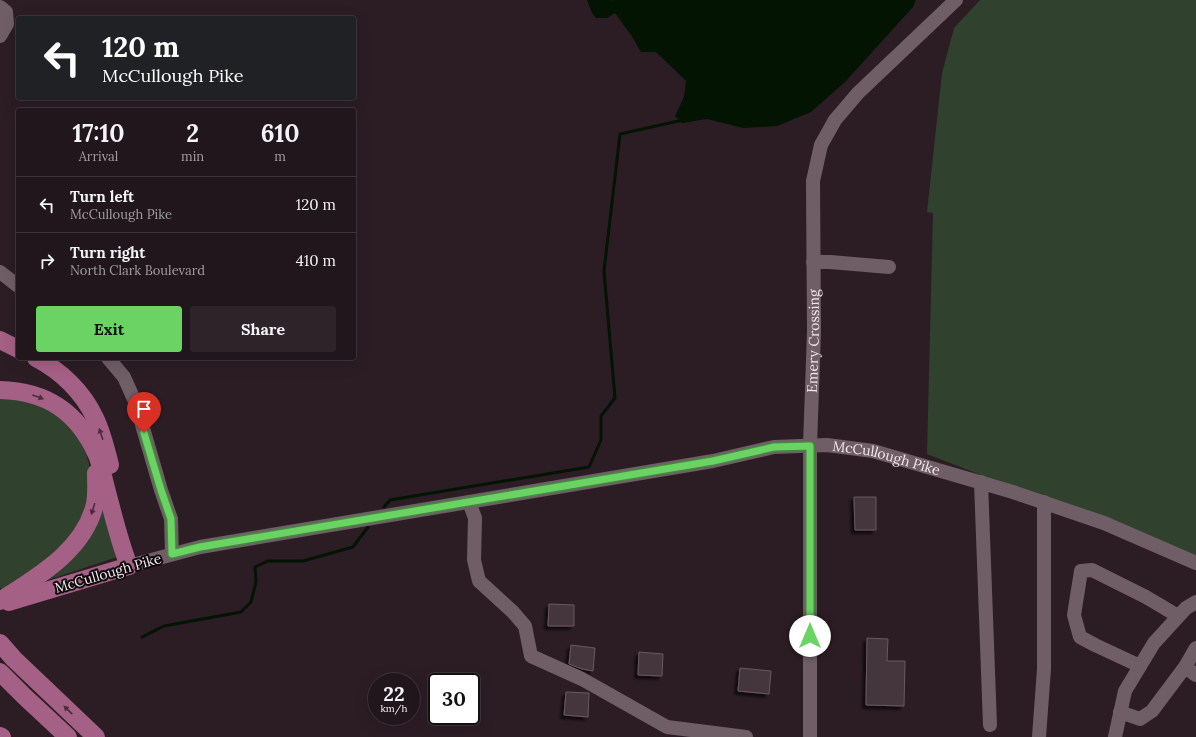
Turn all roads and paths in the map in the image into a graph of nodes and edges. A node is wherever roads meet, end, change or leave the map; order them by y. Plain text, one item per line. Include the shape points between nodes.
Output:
1 (956, 0) edge
2 (0, 8) edge
3 (0, 36) edge
4 (813, 262) junction
5 (889, 267) dead end
6 (0, 272) edge
7 (16, 284) edge
8 (0, 340) edge
9 (16, 348) edge
10 (40, 360) edge
11 (110, 360) edge
12 (0, 390) edge
13 (810, 446) junction
14 (97, 456) junction
15 (981, 482) junction
16 (469, 502) junction
17 (1044, 502) junction
18 (172, 554) junction
19 (1196, 563) edge
20 (129, 566) junction
21 (0, 601) edge
22 (1196, 602) edge
23 (0, 604) edge
24 (1178, 616) junction
25 (0, 643) edge
26 (1196, 648) edge
27 (1140, 666) junction
28 (1190, 671) edge
29 (0, 672) edge
30 (1120, 712) junction
31 (990, 725) dead end
32 (68, 737) edge
33 (96, 737) edge
34 (746, 737) edge
35 (810, 737) edge
36 (1039, 737) edge
37 (1115, 737) edge

1 - 4 street, Emery Crossing via 858,92 835,120 821,145 813,181
2 - 3 street via 6,12 8,24
4 - 5 street
4 - 13 street, Emery Crossing via 814,331
6 - 7 street
8 - 9 main road
20 -> 10 main road via 131,541 96,418 85,398
11 - 18 street via 124,377 136,404 171,519
12 -> 14 main road via 16,390 30,394 59,407 73,417
13 - 15 street, McCullough Pike via 827,445 873,451
13 - 16 street, McCullough Pike via 774,447 713,461
13 - 35 street, Emery Crossing
14 - 20 main road
14 -> 21 main road via 95,503 82,534 64,555
15 - 17 street, McCullough Pike
15 - 31 street
16 - 18 street, McCullough Pike via 200,547
16 - 34 street via 475,518 474,560 479,581 525,626 531,656 582,679 667,727
17 - 19 street, McCullough Pike via 1104,523
17 - 36 street via 1044,669
18 - 20 street, McCullough Pike
20 - 23 main road, McCullough Pike
22 - 24 street
24 - 27 street via 1154,643
24 - 27 street via 1092,570 1081,571 1074,616 1080,637
33 -> 25 main road
26 - 28 street
27 - 30 street via 1125,691
28 - 30 street via 1152,711 1140,719
29 - 32 main road
30 - 37 street

